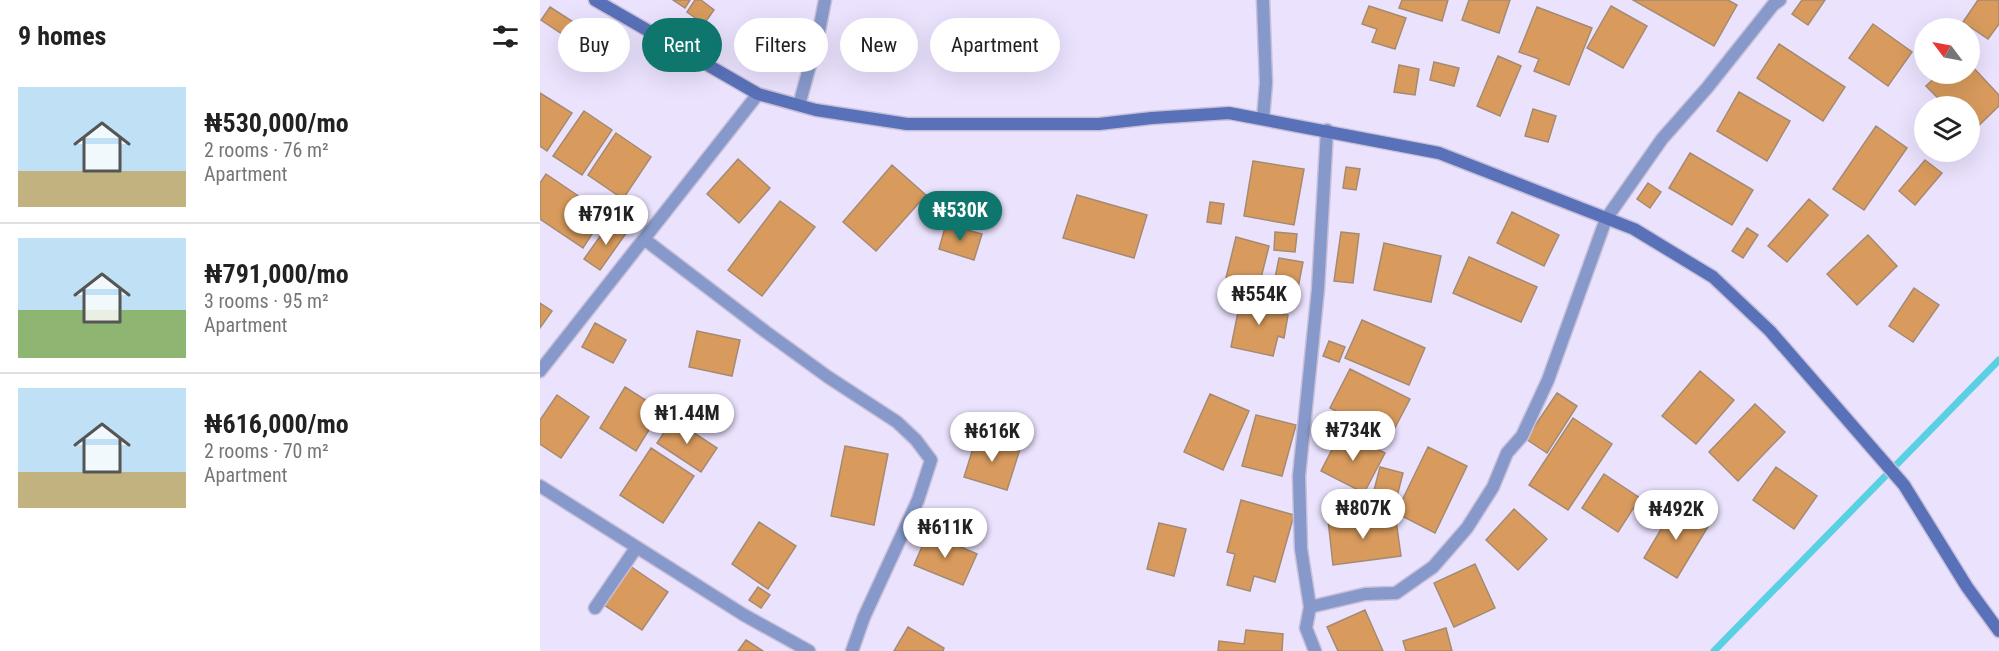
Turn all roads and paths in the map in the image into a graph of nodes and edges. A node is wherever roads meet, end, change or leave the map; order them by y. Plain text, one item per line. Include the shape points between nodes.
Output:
1 (595, 0) edge
2 (825, 0) edge
3 (1263, 0) edge
4 (1780, 0) edge
5 (758, 94) junction
6 (799, 105) junction
7 (1263, 119) junction
8 (1327, 130) junction
9 (1606, 219) junction
10 (644, 239) junction
11 (540, 371) edge
12 (540, 486) edge
13 (636, 548) junction
14 (1310, 607) junction
15 (595, 608) dead end
16 (1999, 631) edge
17 (808, 651) edge
18 (852, 651) edge
19 (1315, 651) edge

1 - 5 street
2 - 6 street
3 - 7 street
4 - 9 street via 1662,139
5 - 6 street
5 - 10 street
6 - 7 street via 907,124 1099,124 1229,113
7 - 8 street
8 - 9 street via 1439,153
8 - 14 street via 1318,289 1299,476 1301,549
9 - 14 street via 1548,380 1522,436 1507,453 1493,487 1467,528 1433,567 1396,593 1365,594
9 - 16 street via 1634,230 1713,277 1770,331 1904,485
10 - 11 street
10 - 18 street via 828,377 897,422 931,460 918,500
12 - 13 street
13 - 15 street
13 - 17 street
14 - 19 street via 1306,628

